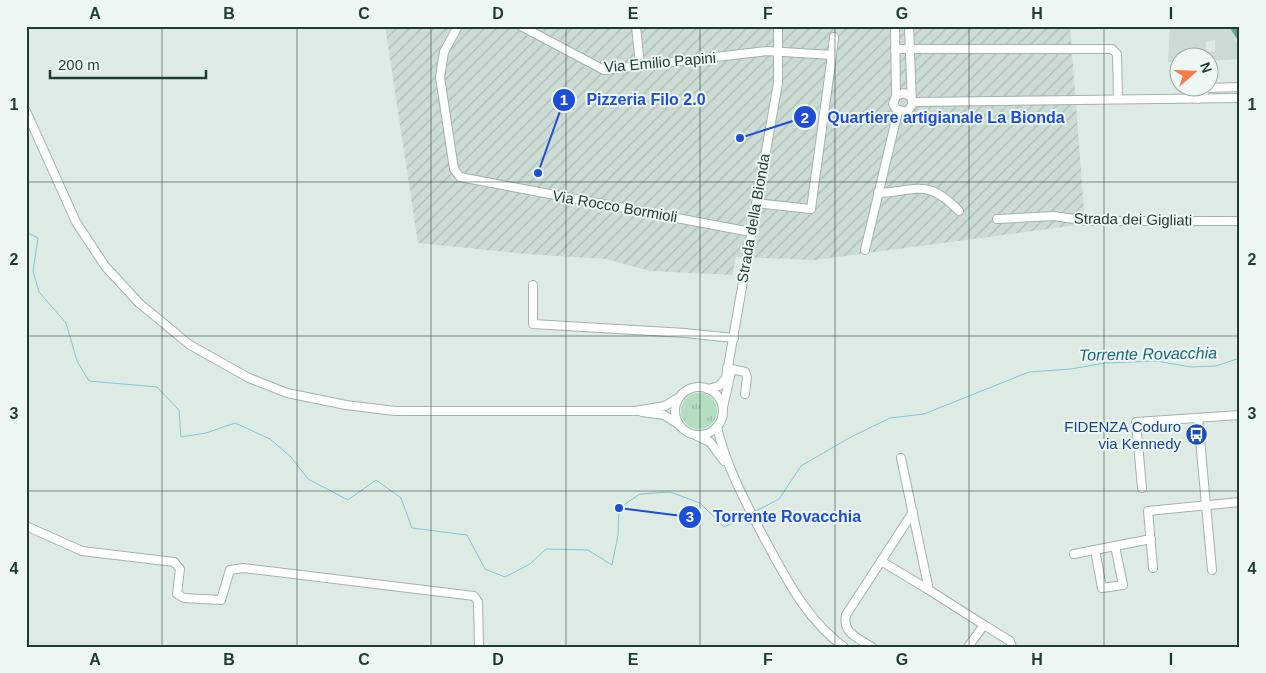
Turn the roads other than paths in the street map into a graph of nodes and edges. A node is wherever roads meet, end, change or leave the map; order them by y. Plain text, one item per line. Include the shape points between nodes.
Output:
1 (458, 26) edge
2 (521, 26) edge
3 (636, 26) edge
4 (778, 26) edge
5 (895, 26) edge
6 (909, 26) edge
7 (1235, 26) edge
8 (1240, 34) edge
9 (834, 37) dead end
10 (896, 49) junction
11 (910, 50) junction
12 (778, 51) junction
13 (832, 56) junction
14 (640, 65) junction
15 (1240, 87) edge
16 (1218, 88) edge
17 (896, 96) junction
18 (1198, 98) edge
19 (1218, 98) edge
20 (1240, 98) edge
21 (1118, 99) junction
22 (912, 100) junction
23 (26, 111) edge
24 (898, 111) junction
25 (878, 193) junction
26 (756, 203) junction
27 (959, 211) dead end
28 (996, 219) dead end
29 (1240, 221) edge
30 (751, 232) junction
31 (865, 250) dead end
32 (533, 285) dead end
33 (733, 338) junction
34 (729, 368) junction
35 (708, 389) junction
36 (745, 394) dead end
37 (678, 398) junction
38 (723, 408) junction
39 (635, 411) junction
40 (1240, 415) edge
41 (1198, 418) junction
42 (679, 426) junction
43 (717, 427) junction
44 (695, 435) junction
45 (901, 458) dead end
46 (730, 469) junction
47 (1142, 488) dead end
48 (1240, 502) edge
49 (1206, 505) junction
50 (913, 512) junction
51 (26, 526) edge
52 (1151, 539) junction
53 (1115, 546) junction
54 (1096, 550) junction
55 (1074, 554) dead end
56 (882, 561) junction
57 (1154, 568) dead end
58 (1212, 570) dead end
59 (929, 590) junction
60 (984, 625) junction
61 (479, 647) edge
62 (844, 647) edge
63 (872, 647) edge
64 (968, 647) edge
65 (1012, 647) edge

1 - 30 street, Via Rocco Bormioli via 442,59 441,88 454,169 463,179
2 - 14 street, Via Emilio Papini via 600,69
3 - 14 street
4 - 12 street, Strada della Bionda
5 - 10 street
6 - 11 street
7 - 8 main road
9 - 13 street
10 - 11 street
10 - 17 street
11 - 21 street via 1112,48 1117,54
11 - 22 street
12 - 13 street, Via Emilio Papini
12 - 14 street, Via Emilio Papini
12 - 26 street, Strada della Bionda via 778,83
13 - 26 street via 811,209
15 - 16 street
17 - 22 street via 904,93
17 - 24 street via 893,104
18 - 21 street
19 - 20 street
21 - 22 street
22 - 24 street via 909,110
23 - 39 street via 76,222 105,266 140,303 190,345 249,378 287,393 395,411
24 - 25 street
25 - 27 street via 909,188 932,190
25 - 31 street
26 - 30 street, Strada della Bionda
28 - 29 street, Strada dei Gigliati via 1054,216 1087,221
30 - 33 street, Strada della Bionda
32 - 33 street via 532,324
33 - 34 street, Strada della Bionda
34 - 35 street, Strada della Bionda via 722,383
34 - 36 street via 746,373
34 - 38 street, Strada della Bionda
35 - 37 street via 688,389
35 - 38 street via 718,397
37 - 39 street via 665,406
37 - 42 street via 674,412
38 - 43 street
39 - 42 street via 664,415
40 - 41 street
41 - 47 street via 1136,422
41 - 49 street
42 - 44 street
43 - 44 street via 703,435
43 - 46 street
44 - 46 street via 710,442
45 - 50 street
46 - 62 street via 804,607
48 - 49 street
49 - 52 street via 1148,511
49 - 58 street
50 - 56 street
50 - 59 street
51 - 61 street via 82,551 174,562 180,569 177,594 184,598 221,600 230,570 243,568 474,596 478,602
52 - 53 street
52 - 57 street
53 - 54 street
53 - 54 street via 1123,585 1102,588
54 - 55 street
56 - 59 street
56 - 63 street via 844,623 848,633
59 - 60 street
60 - 64 street
60 - 65 street via 1010,641

